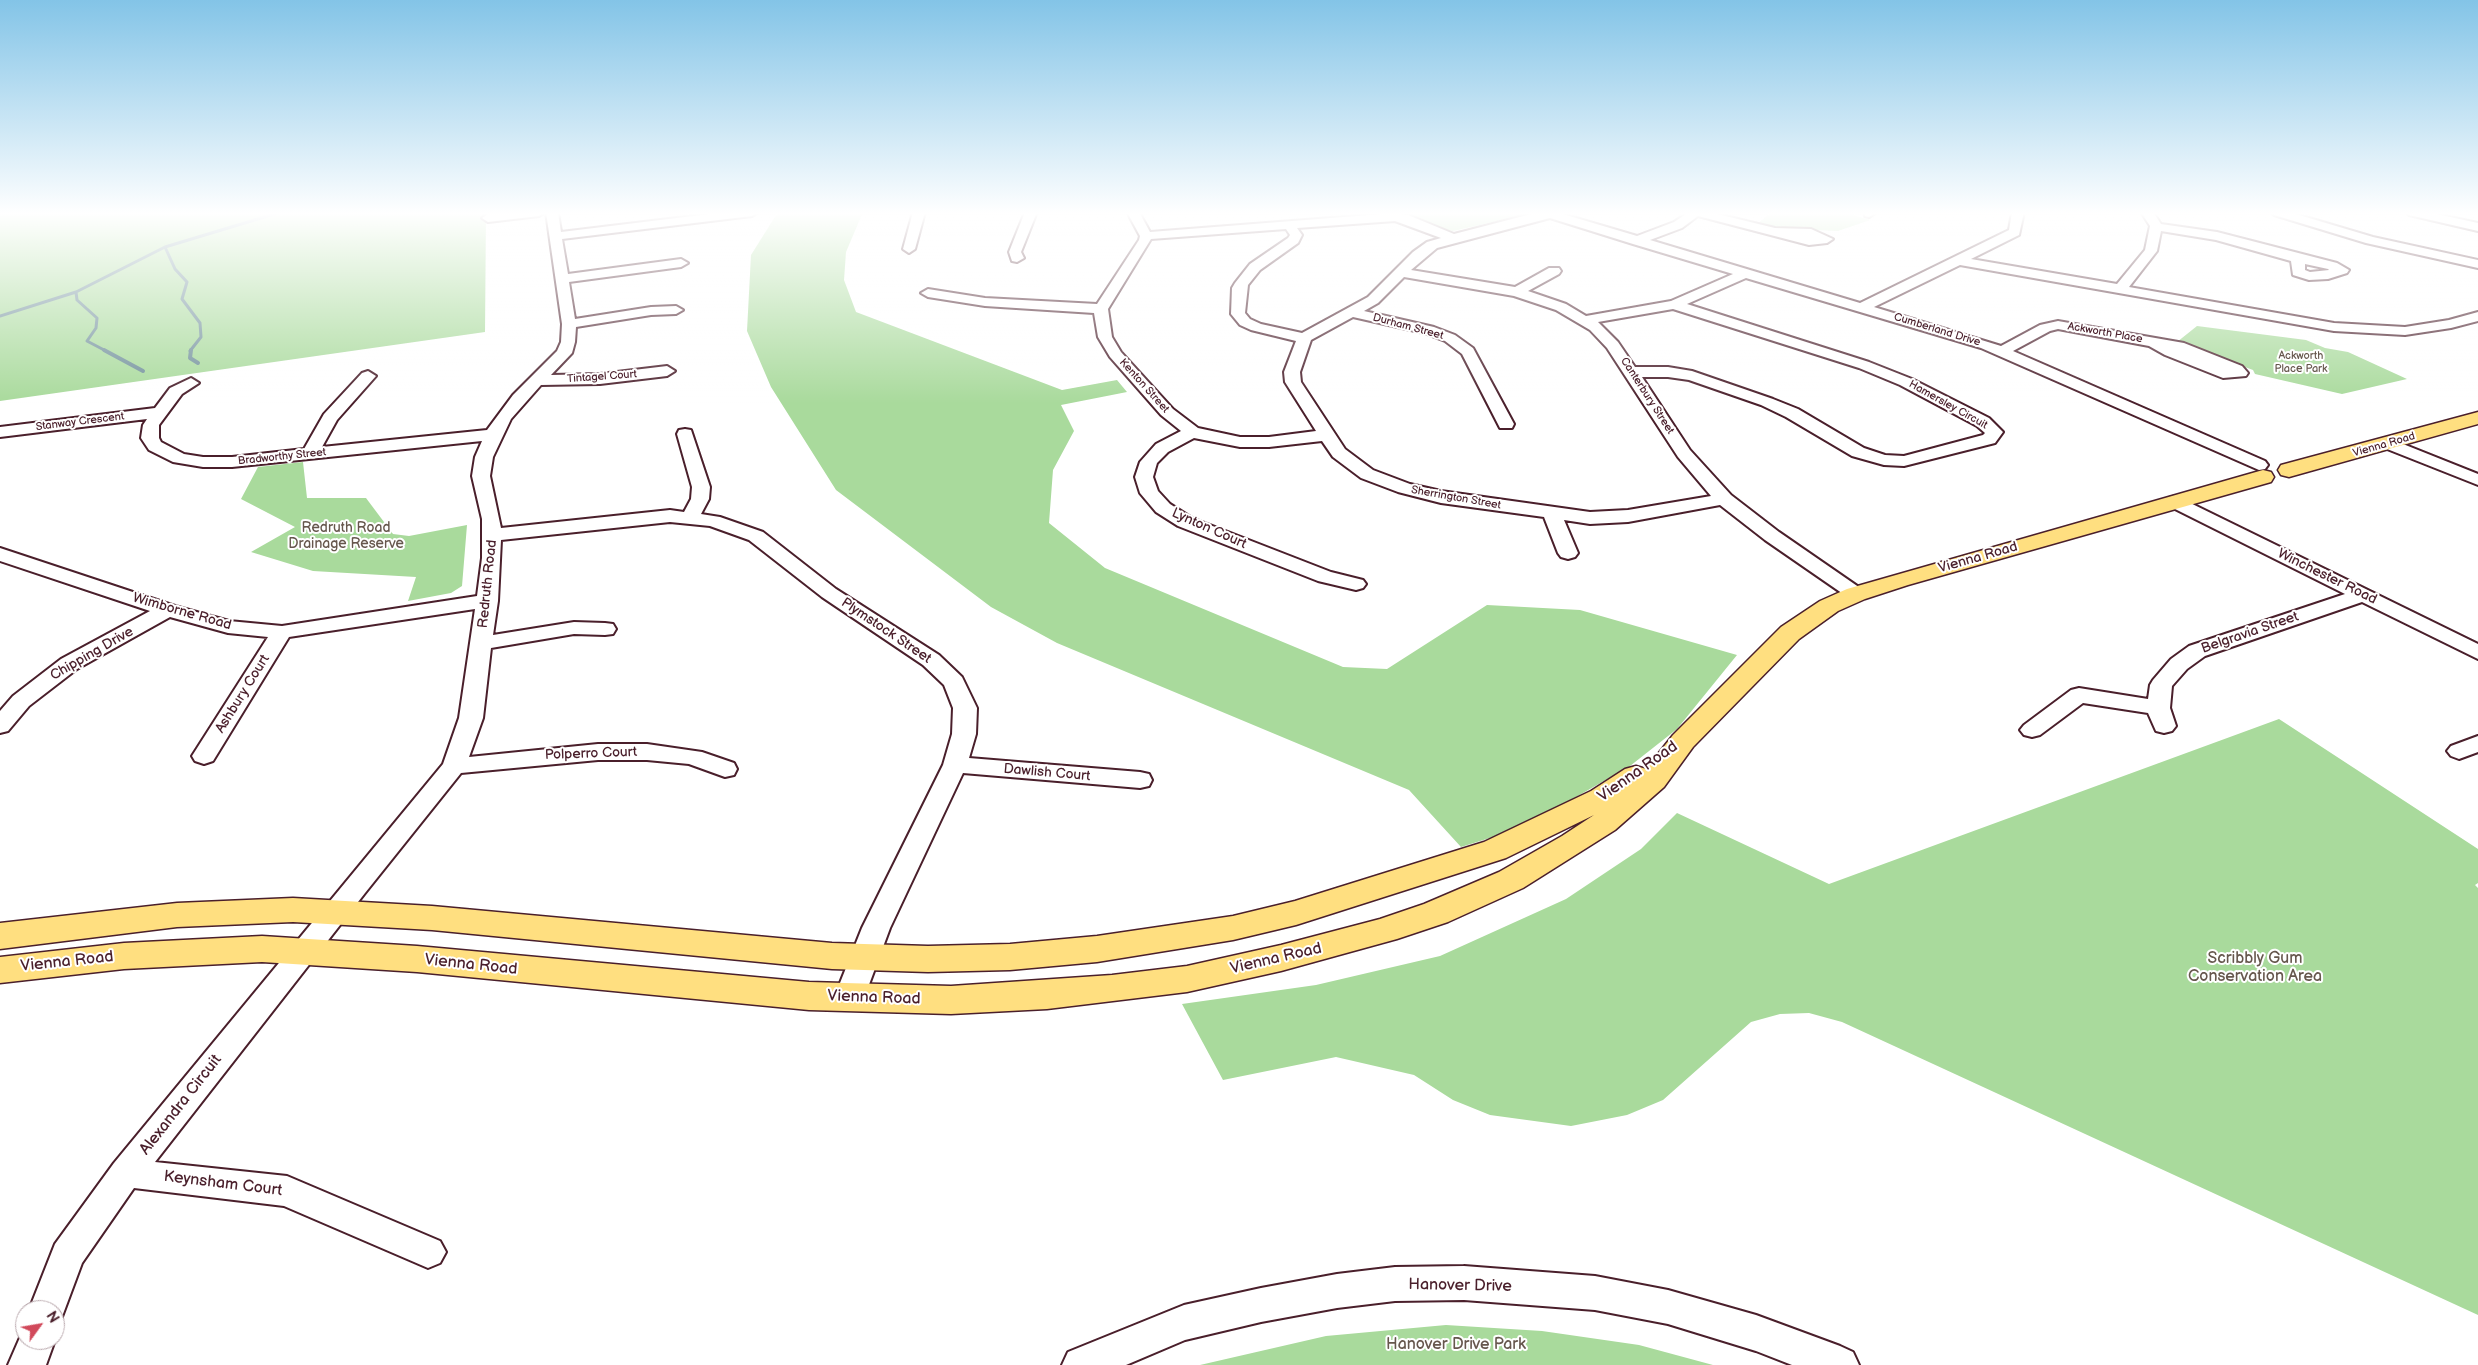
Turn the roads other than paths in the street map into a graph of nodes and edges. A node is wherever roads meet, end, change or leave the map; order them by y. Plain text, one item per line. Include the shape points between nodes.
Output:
1 (581, 276) edge
2 (1122, 276) edge
3 (1248, 276) edge
4 (1396, 276) edge
5 (1422, 276) edge
6 (1546, 276) edge
7 (1741, 276) edge
8 (1751, 276) edge
9 (1930, 276) edge
10 (2044, 276) edge
11 (2131, 276) edge
12 (563, 278) joint
13 (2120, 289) junction
14 (1517, 292) junction
15 (928, 293) dead end
16 (1674, 305) junction
17 (1862, 308) junction
18 (1101, 309) junction
19 (676, 310) dead end
20 (1352, 312) junction
21 (2478, 316) edge
22 (1586, 320) junction
23 (569, 324) junction
24 (2451, 324) junction
25 (2329, 326) junction
26 (2478, 333) edge
27 (1304, 338) junction
28 (2154, 342) dead end
29 (2332, 342) dead end
30 (2003, 351) junction
31 (667, 371) dead end
32 (1631, 372) junction
33 (368, 376) dead end
34 (538, 380) junction
35 (191, 383) dead end
36 (160, 412) junction
37 (2478, 418) edge
38 (1506, 424) dead end
39 (0, 432) edge
40 (1192, 432) junction
41 (685, 434) dead end
42 (493, 435) junction
43 (1328, 436) junction
44 (2388, 444) junction
45 (310, 454) junction
46 (2261, 471) junction
47 (2478, 480) edge
48 (1724, 499) junction
49 (2176, 502) junction
50 (1552, 513) junction
51 (690, 518) junction
52 (493, 535) junction
53 (1568, 553) dead end
54 (0, 554) edge
55 (1356, 584) dead end
56 (1856, 594) junction
57 (2363, 595) junction
58 (488, 601) junction
59 (168, 610) junction
60 (605, 629) dead end
61 (282, 632) junction
62 (482, 643) junction
63 (2478, 652) edge
64 (0, 726) edge
65 (2032, 730) dead end
66 (1683, 741) junction
67 (204, 756) dead end
68 (955, 765) junction
69 (454, 766) junction
70 (725, 769) dead end
71 (1140, 780) dead end
72 (335, 911) junction
73 (0, 936) edge
74 (304, 951) junction
75 (866, 957) junction
76 (0, 970) edge
77 (849, 998) junction
78 (126, 1174) junction
79 (428, 1252) dead end
80 (51, 1300) edge
81 (32, 1350) edge
82 (27, 1365) edge
83 (1081, 1365) edge
84 (1840, 1365) edge

1 - 12 street
2 - 18 street
3 - 27 street via 1239,288 1238,314 1245,322
4 - 20 street via 1372,300
5 - 14 street, Canterbury Street
6 - 14 street
7 - 16 street
8 - 17 street, Cumberland Drive
9 - 17 street
10 - 13 street
11 - 13 street
12 - 23 street, Redruth Road
13 - 25 street
14 - 22 street, Canterbury Street via 1550,302
15 - 18 street via 985,302
16 - 22 street
16 - 32 street, Hamersley Circuit via 1864,365 1906,382 1983,422 1994,432 1988,440 1904,461 1884,460 1858,452 1767,402 1692,376
17 - 30 street, Cumberland Drive
18 - 40 street, Kenton Street via 1105,337 1115,354 1167,412
19 - 23 street
20 - 27 street
20 - 38 street, Durham Street via 1429,330 1450,338 1468,351
21 - 24 street
22 - 32 street, Canterbury Street via 1606,336
23 - 34 street, Redruth Road via 564,353
24 - 25 street via 2405,331
24 - 26 street
25 - 29 street
27 - 43 street, Sherrington Street via 1292,372 1293,382
28 - 30 street, Ackworth Place via 2058,326 2045,328
30 - 46 street, Cumberland Drive
31 - 34 street, Tintagel Court via 600,380
32 - 48 street, Canterbury Street via 1684,453
33 - 45 street via 330,418
34 - 42 street, Redruth Road via 519,398
35 - 36 street, Bradworthy Street via 176,391
36 - 39 street, Stanway Crescent
36 - 45 street, Bradworthy Street via 151,425 150,438 155,446 179,458 232,462
37 - 44 main road, Vienna Road
40 - 43 street, Kenton Street via 1240,442
40 - 55 street, Lynton Court via 1162,448 1149,462 1144,477 1149,493 1163,508 1185,522 1324,577
41 - 51 street via 701,487 700,499
42 - 45 street, Bradworthy Street
42 - 52 street, Redruth Road via 481,476
43 - 50 street, Sherrington Street via 1339,453 1367,474 1404,488 1441,497
44 - 46 main road, Vienna Road via 2289,470 2297,476 2296,480 2278,481
44 - 47 street
46 - 49 main road, Vienna Road
48 - 50 street, Sherrington Street via 1628,516 1590,518
48 - 56 street, Canterbury Street
49 - 56 main road, Vienna Road
49 - 57 street, Winchester Road
50 - 53 street
51 - 52 street, Plymstock Street via 670,516
51 - 68 street, Plymstock Street via 713,521 756,536 829,593 931,660 954,682 965,708 964,734
52 - 58 street, Redruth Road
54 - 59 street, Wimborne Road
56 - 66 main road, Vienna Road via 1814,615 1790,634
57 - 63 street, Winchester Road
57 - 65 street, Belgravia Street via 2197,651 2178,664 2161,685 2162,717 2079,695
58 - 61 street, Wimborne Road
58 - 62 street, Redruth Road
59 - 61 street, Wimborne Road via 228,627
59 - 64 street, Chipping Drive via 69,664 21,701
60 - 62 street via 574,628
61 - 67 street, Ashbury Court
62 - 69 street, Redruth Road via 471,718
66 - 75 main road, Vienna Road via 1627,783 1529,836 1452,865 1296,913 1233,928 1097,949 1010,957
66 - 77 main road, Vienna Road via 1653,780 1573,844 1511,880 1385,930 1206,975 1112,989 951,1000
68 - 71 street, Dawlish Court
68 - 75 street, Plymstock Street via 876,928
69 - 70 street, Polperro Court via 569,754 647,752 693,757
69 - 72 street, Redruth Road
72 - 73 main road, Vienna Road via 177,915
72 - 74 street, Alexandra Circuit
72 - 75 main road, Vienna Road
74 - 76 main road, Vienna Road via 200,950
74 - 77 main road, Vienna Road
74 - 78 street, Alexandra Circuit
75 - 77 street, Plymstock Street
78 - 79 street, Keynsham Court via 287,1191
78 - 80 street, Alexandra Circuit via 67,1255
81 - 82 street
83 - 84 street, Hanover Drive via 1184,1323 1261,1305 1395,1284 1464,1283 1595,1293 1668,1307 1756,1333

